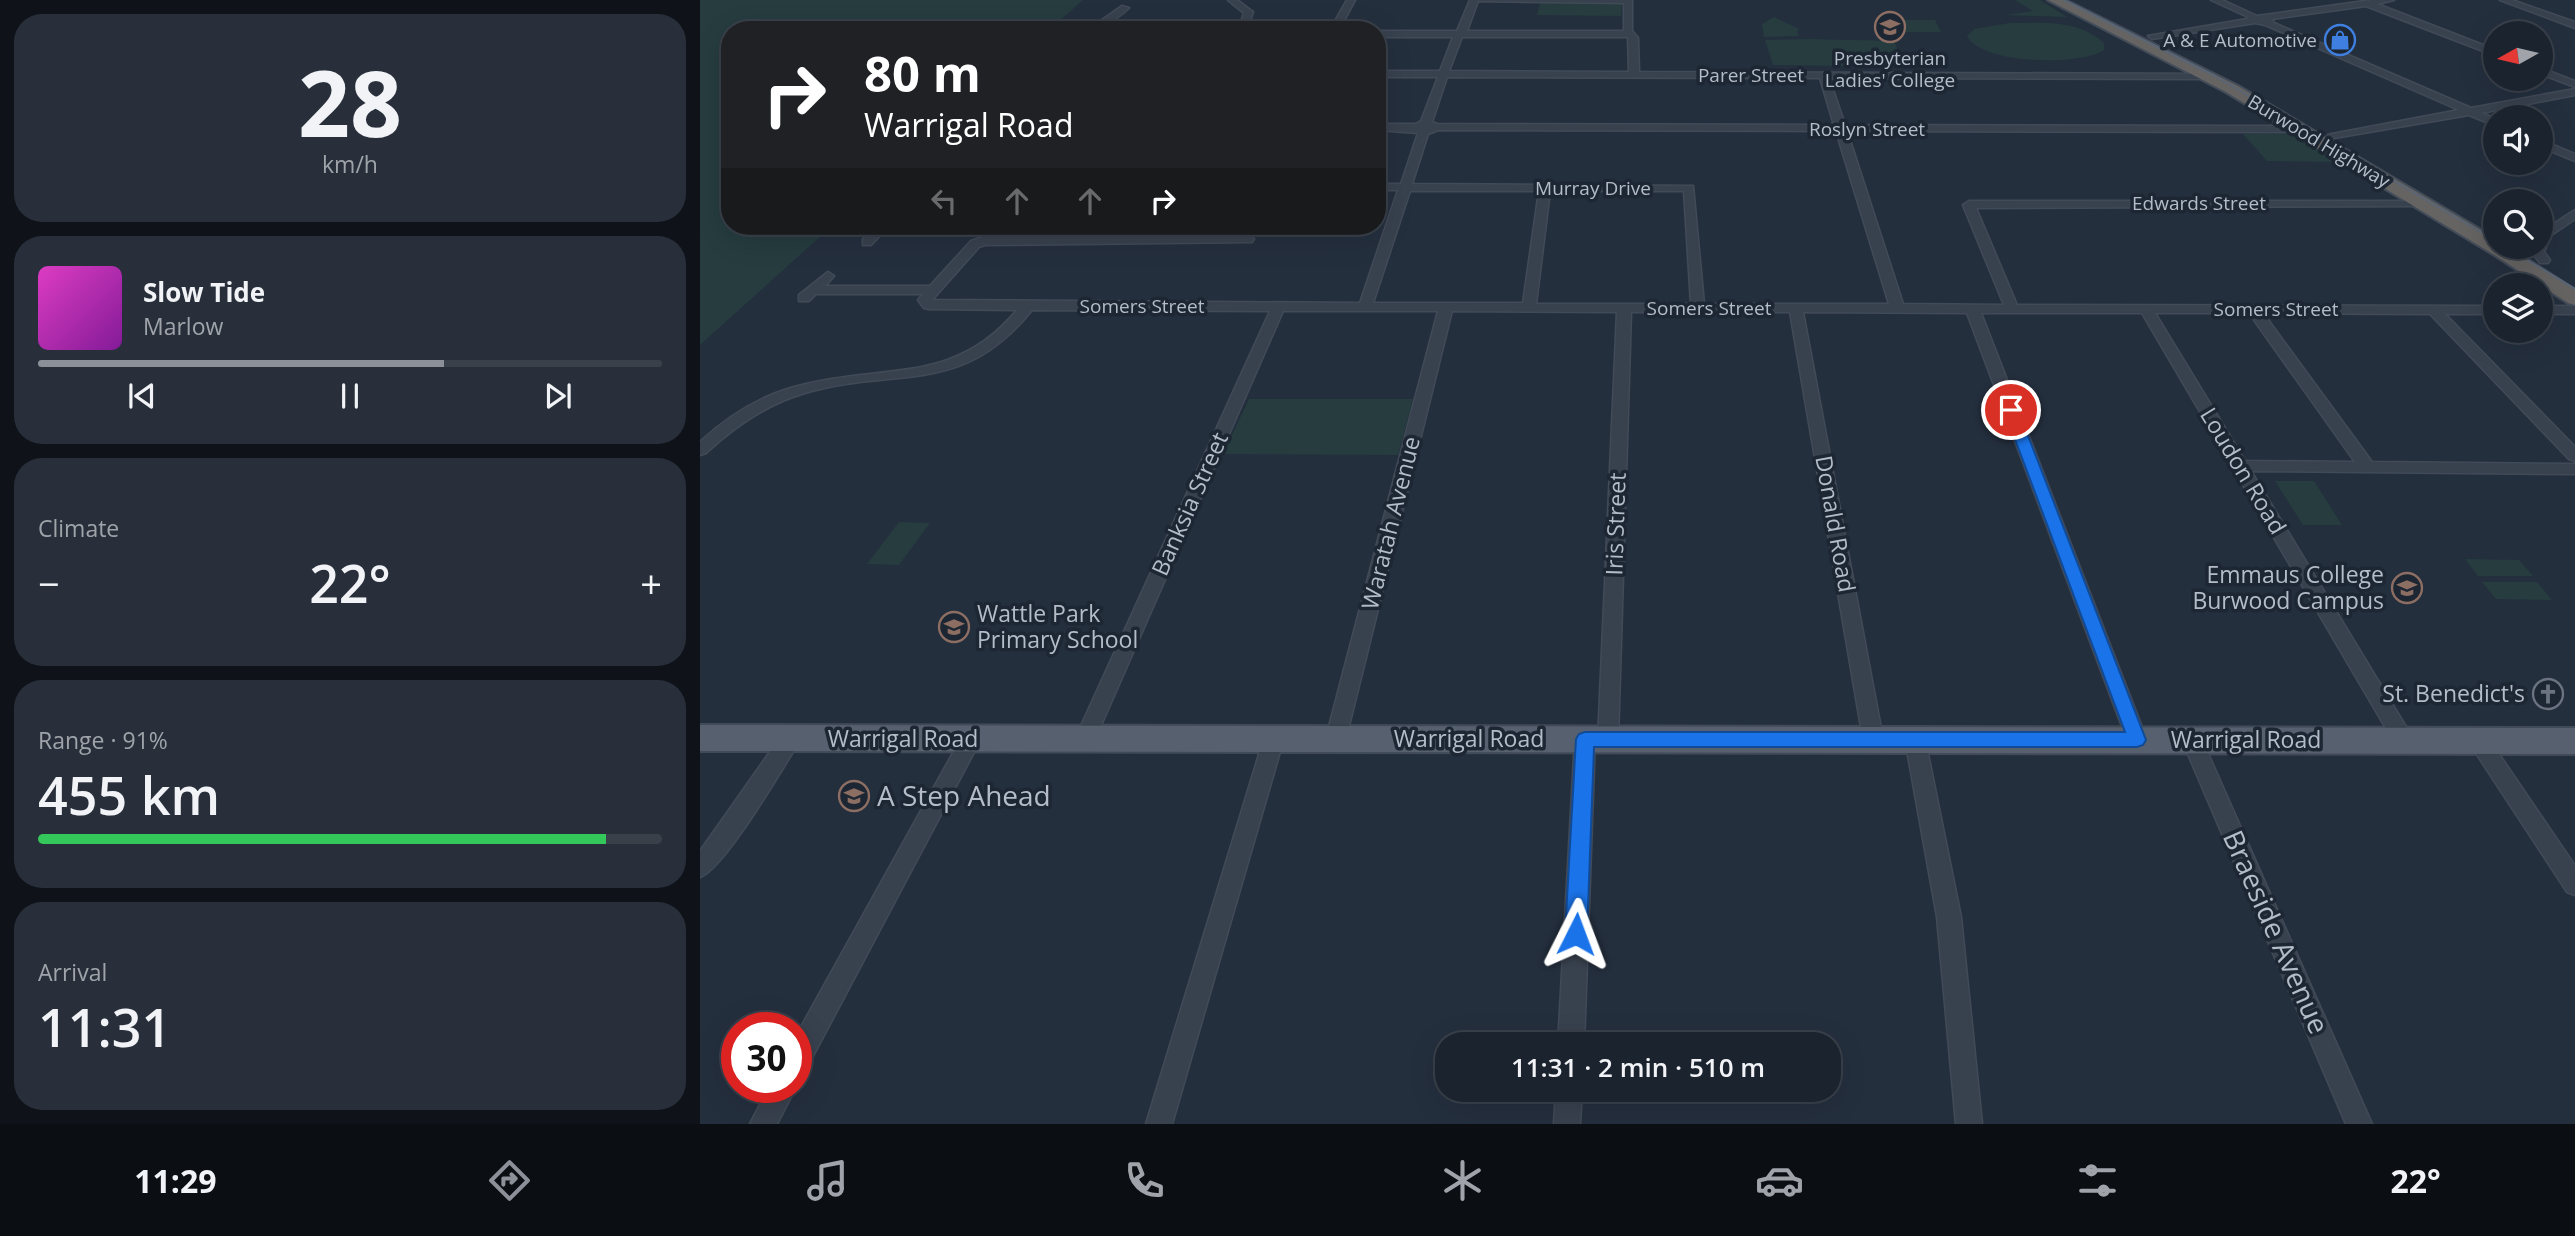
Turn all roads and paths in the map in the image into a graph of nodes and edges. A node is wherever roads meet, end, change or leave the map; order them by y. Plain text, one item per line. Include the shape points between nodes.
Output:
1 (1232, 0) edge
2 (1351, 0) edge
3 (1474, 0) edge
4 (1481, 0) edge
5 (2055, 0) edge
6 (2078, 0) edge
7 (2215, 0) edge
8 (2390, 0) edge
9 (2504, 0) edge
10 (1628, 1) edge
11 (2363, 2) edge
12 (1125, 8) dead end
13 (2254, 19) junction
14 (1106, 21) edge
15 (1246, 21) edge
16 (1339, 21) edge
17 (2267, 21) junction
18 (2575, 25) edge
19 (1386, 34) edge
20 (1460, 34) junction
21 (1630, 34) junction
22 (2152, 36) junction
23 (2483, 48) edge
24 (2159, 52) junction
25 (1386, 74) edge
26 (1443, 74) junction
27 (1634, 75) junction
28 (1824, 75) junction
29 (2227, 75) junction
30 (2208, 76) junction
31 (2553, 76) edge
32 (2575, 84) edge
33 (2575, 92) edge
34 (2469, 111) junction
35 (2483, 117) edge
36 (1386, 127) edge
37 (1425, 127) junction
38 (1840, 129) junction
39 (2299, 129) junction
40 (2332, 137) junction
41 (2553, 148) edge
42 (2575, 158) edge
43 (1386, 187) edge
44 (1405, 188) junction
45 (1545, 188) junction
46 (2424, 203) junction
47 (2444, 203) junction
48 (2575, 214) edge
49 (2483, 225) edge
50 (2483, 227) edge
51 (874, 235) edge
52 (2553, 237) edge
53 (1248, 239) dead end
54 (867, 242) dead end
55 (2547, 259) edge
56 (2552, 259) edge
57 (828, 276) dead end
58 (2575, 278) edge
59 (930, 295) junction
60 (2575, 299) edge
61 (1028, 306) junction
62 (1278, 307) junction
63 (1365, 307) junction
64 (1446, 307) junction
65 (1529, 307) junction
66 (1624, 307) junction
67 (1698, 308) junction
68 (1796, 308) junction
69 (1896, 308) junction
70 (1972, 308) junction
71 (2012, 308) junction
72 (2146, 309) junction
73 (2253, 309) junction
74 (2434, 310) junction
75 (2483, 310) edge
76 (2553, 310) edge
77 (2575, 310) edge
78 (700, 450) edge
79 (2575, 456) edge
80 (2240, 466) junction
81 (2367, 467) junction
82 (2575, 469) edge
83 (700, 738) edge
84 (791, 738) junction
85 (1085, 738) junction
86 (1274, 738) junction
87 (1336, 738) junction
88 (971, 739) junction
89 (1873, 739) junction
90 (1915, 739) junction
91 (1597, 740) junction
92 (2137, 740) junction
93 (2192, 740) junction
94 (2404, 741) junction
95 (2479, 741) junction
96 (2575, 741) edge
97 (700, 867) edge
98 (2575, 885) edge
99 (812, 1032) edge
100 (1572, 1032) edge
101 (1568, 1102) edge
102 (774, 1103) edge
103 (763, 1124) edge
104 (1159, 1124) edge
105 (1567, 1124) edge
106 (1969, 1124) edge
107 (2360, 1124) edge

1 - 15 street via 1248,12
2 - 16 street
3 - 20 street
4 - 10 street
5 - 24 highway, Burwood Highway
6 - 22 highway, Burwood Highway
7 - 13 street
8 - 11 street
9 - 18 street
10 - 21 street
11 - 17 street
11 - 23 street
12 - 14 street
13 - 17 street
13 - 22 street
17 - 34 street
19 - 20 street
20 - 21 street
20 - 26 street
21 - 27 street via 1634,38
22 - 24 highway via 2146,42
22 - 29 highway, Burwood Highway
24 - 30 highway, Burwood Highway
25 - 26 street, Parer Street
26 - 27 street, Parer Street
26 - 37 street
27 - 28 street, Parer Street
28 - 30 street, Parer Street
28 - 38 street
29 - 30 highway
29 - 40 highway, Burwood Highway
30 - 39 highway, Burwood Highway
31 - 32 street
33 - 34 street
34 - 35 street
34 - 40 street
36 - 37 street, Roslyn Street
37 - 38 street, Roslyn Street
37 - 44 street
38 - 39 street, Roslyn Street
38 - 69 street
39 - 46 highway, Burwood Highway
40 - 47 highway, Burwood Highway
41 - 42 street
43 - 44 street, Murray Drive
44 - 45 street, Murray Drive
44 - 63 street
45 - 65 street
45 - 67 street, Murray Drive via 1689,188
46 - 47 highway
46 - 50 highway, Burwood Highway
46 - 71 street, Edwards Street via 1969,205
47 - 49 highway, Burwood Highway
48 - 52 street
51 - 54 street
53 - 59 street via 984,240 975,244
55 - 60 highway, Burwood Highway
56 - 58 highway, Burwood Highway
57 - 59 street, Somers Street via 809,294
59 - 61 street, Somers Street via 929,304 938,306
61 - 62 street, Somers Street
61 - 78 street via 984,351 928,371 818,386 770,402 738,417
62 - 63 street, Somers Street
62 - 85 street, Banksia Street
63 - 64 street, Somers Street
64 - 65 street, Somers Street
64 - 87 street, Waratah Avenue
65 - 66 street, Somers Street
66 - 67 street, Somers Street
66 - 91 street, Iris Street
67 - 68 street, Somers Street
68 - 69 street, Somers Street
68 - 89 street, Donald Road
69 - 70 street, Somers Street
70 - 71 street, Somers Street
70 - 92 street
71 - 72 street, Somers Street
72 - 73 street, Somers Street
72 - 80 street, Loudon Road
73 - 74 street, Somers Street
73 - 81 street
74 - 75 street, Somers Street
74 - 79 street
76 - 77 street
80 - 81 street
80 - 94 street, Loudon Road
81 - 82 street
83 - 84 main road, Warrigal Road
84 - 88 main road, Warrigal Road
84 - 97 street
85 - 86 main road, Warrigal Road
85 - 88 main road, Warrigal Road
86 - 87 main road, Warrigal Road
86 - 104 street
87 - 91 main road, Warrigal Road
88 - 99 street
89 - 90 main road, Warrigal Road
89 - 91 main road, Warrigal Road
90 - 92 main road, Warrigal Road
90 - 106 street via 1949,918
91 - 100 street, Iris Street
92 - 93 main road, Warrigal Road
93 - 94 main road, Warrigal Road
93 - 107 street, Braeside Avenue
94 - 95 main road, Warrigal Road
95 - 96 main road, Warrigal Road
95 - 98 street
101 - 105 street
102 - 103 street

